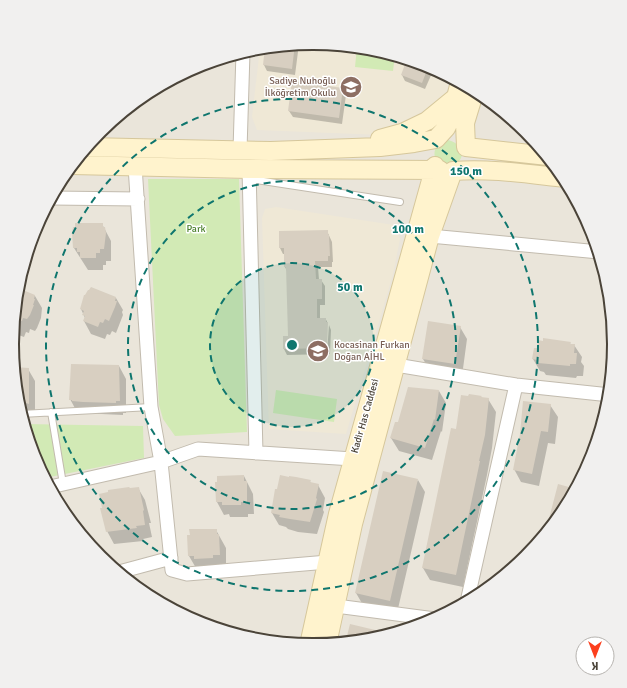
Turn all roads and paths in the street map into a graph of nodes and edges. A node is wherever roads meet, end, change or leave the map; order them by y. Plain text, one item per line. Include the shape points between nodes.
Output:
1 (243, 58) edge
2 (457, 90) edge
3 (472, 96) edge
4 (457, 121) junction
5 (436, 139) junction
6 (95, 147) edge
7 (466, 147) junction
8 (337, 148) junction
9 (240, 150) junction
10 (539, 155) edge
11 (80, 165) edge
12 (135, 166) junction
13 (441, 169) junction
14 (250, 174) junction
15 (556, 177) edge
16 (57, 198) edge
17 (138, 199) junction
18 (400, 202) dead end
19 (430, 236) junction
20 (593, 251) edge
21 (396, 365) junction
22 (516, 385) junction
23 (603, 394) edge
24 (151, 407) junction
25 (51, 412) junction
26 (28, 414) edge
27 (256, 453) junction
28 (353, 459) junction
29 (161, 462) junction
30 (63, 484) junction
31 (55, 486) edge
32 (171, 558) junction
33 (328, 562) junction
34 (125, 570) edge
35 (469, 594) edge
36 (336, 606) junction
37 (423, 617) edge
38 (311, 638) edge
39 (328, 638) edge

1 - 9 street
2 - 4 street
2 - 8 street via 435,116 413,128
3 - 4 street
4 - 5 street
4 - 7 street
5 - 7 street via 452,135
5 - 8 street via 398,146
5 - 13 street via 430,149 430,156
6 - 9 street
7 - 10 street
7 - 13 street via 465,158 458,168
8 - 9 street
11 - 12 street
12 - 14 street
12 - 17 street
13 - 14 street
13 - 15 street
13 - 19 street, Kadir Has Caddesi
13 - 28 street, Kadir Has Caddesi
14 - 18 lane
14 - 27 street
16 - 17 street
17 - 24 street
19 - 20 street
19 - 21 street, Kadir Has Caddesi
21 - 22 street
21 - 36 street, Kadir Has Caddesi via 353,524
22 - 23 street
22 - 35 street
24 - 25 lane
24 - 29 street
25 - 26 lane
25 - 30 lane
27 - 28 street
27 - 29 street via 198,449
28 - 33 street, Kadir Has Caddesi
29 - 30 street
29 - 32 street
30 - 31 street
32 - 33 street via 172,570 187,574
32 - 34 street
33 - 38 street, Kadir Has Caddesi
36 - 37 street
36 - 39 street, Kadir Has Caddesi

